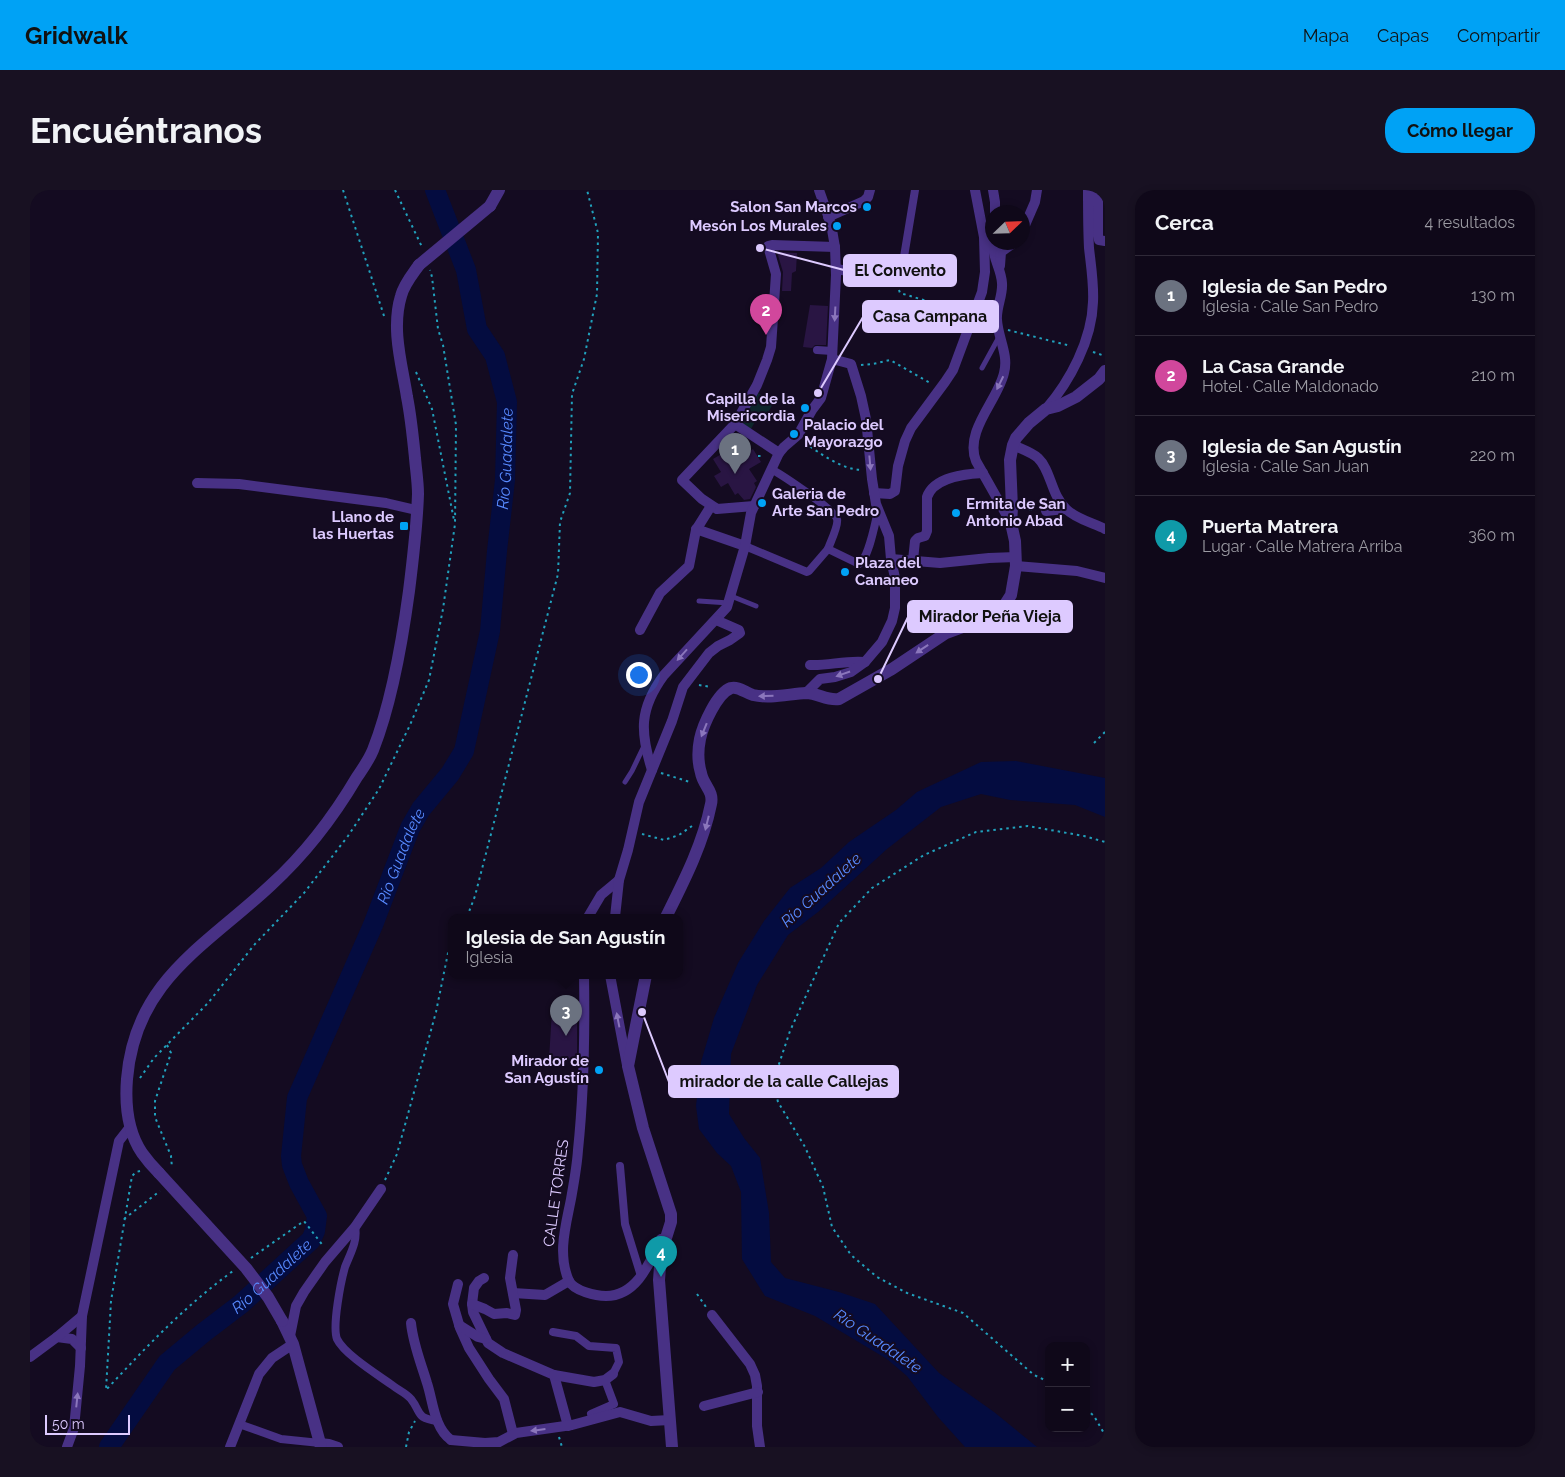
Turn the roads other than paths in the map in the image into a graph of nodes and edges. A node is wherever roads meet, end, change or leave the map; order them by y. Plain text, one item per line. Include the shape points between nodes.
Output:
1 (499, 190) edge
2 (819, 190) edge
3 (870, 190) edge
4 (916, 190) edge
5 (975, 190) edge
6 (993, 190) edge
7 (1037, 190) edge
8 (1088, 190) edge
9 (1098, 190) edge
10 (995, 205) edge
11 (1030, 212) edge
12 (828, 217) junction
13 (1105, 241) edge
14 (835, 247) junction
15 (993, 250) edge
16 (1004, 250) edge
17 (993, 254) junction
18 (836, 268) junction
19 (1000, 274) junction
20 (890, 278) dead end
21 (900, 281) road end
22 (984, 286) junction
23 (999, 336) junction
24 (817, 350) dead end
25 (832, 355) junction
26 (982, 368) dead end
27 (1105, 371) edge
28 (1046, 409) junction
29 (735, 424) junction
30 (1013, 445) junction
31 (779, 454) junction
32 (771, 469) junction
33 (982, 473) junction
34 (197, 483) dead end
35 (874, 493) junction
36 (711, 506) junction
37 (754, 506) junction
38 (1065, 509) junction
39 (416, 510) junction
40 (878, 511) junction
41 (1046, 511) road end
42 (1011, 523) junction
43 (696, 529) junction
44 (1105, 529) edge
45 (746, 546) junction
46 (828, 549) junction
47 (891, 559) junction
48 (913, 560) junction
49 (1016, 562) junction
50 (1105, 578) edge
51 (730, 599) junction
52 (698, 601) dead end
53 (756, 606) dead end
54 (716, 620) junction
55 (640, 630) dead end
56 (865, 662) junction
57 (810, 665) dead end
58 (806, 693) junction
59 (645, 745) junction
60 (652, 770) junction
61 (625, 782) dead end
62 (618, 880) junction
63 (590, 914) edge
64 (615, 914) edge
65 (667, 914) edge
66 (584, 979) edge
67 (611, 979) edge
68 (645, 979) edge
69 (628, 1066) junction
70 (130, 1127) junction
71 (620, 1166) dead end
72 (381, 1189) road end
73 (355, 1227) junction
74 (668, 1231) junction
75 (513, 1256) dead end
76 (642, 1276) junction
77 (484, 1278) dead end
78 (569, 1281) junction
79 (458, 1284) dead end
80 (513, 1294) junction
81 (472, 1304) junction
82 (712, 1315) road end
83 (82, 1316) junction
84 (410, 1323) dead end
85 (459, 1325) junction
86 (553, 1332) dead end
87 (57, 1337) junction
88 (486, 1339) junction
89 (291, 1340) junction
90 (81, 1348) junction
91 (30, 1357) edge
92 (554, 1376) junction
93 (609, 1377) junction
94 (758, 1392) junction
95 (704, 1406) dead end
96 (592, 1419) junction
97 (670, 1420) junction
98 (438, 1421) junction
99 (239, 1424) junction
100 (568, 1426) junction
101 (512, 1434) junction
102 (450, 1443) edge
103 (320, 1445) edge
104 (67, 1447) edge
105 (230, 1447) edge
106 (338, 1447) edge
107 (672, 1447) edge
108 (760, 1447) edge

1 - 39 street, bridge via 490,206 424,263 404,287 400,298 398,341 411,417 418,493
2 - 12 street
3 - 12 street via 864,201
4 - 21 street
5 - 22 street via 984,237
6 - 10 street
7 - 11 street
8 - 28 street via 1093,302 1089,329 1083,350 1065,384
9 - 13 street via 1098,236 1099,240
12 - 14 street
14 - 18 street
14 - 29 street via 768,246 776,274 771,347 757,385
15 - 17 street
16 - 19 street
17 - 19 street
17 - 22 street via 990,283
18 - 20 street
18 -> 25 street
19 - 23 street
22 - 35 street via 956,362 904,441 895,491 890,494
23 - 26 lane
23 -> 33 street via 1005,362 1004,374 973,443 974,456
24 - 25 street
25 - 31 street via 822,396 796,437
25 -> 35 street via 851,364 861,396
27 - 28 street via 1076,397
28 - 30 street via 1025,426
29 - 31 street
29 - 36 street via 682,480
30 - 38 street via 1038,458
30 - 42 street via 1010,460
31 - 32 street
32 - 37 street
32 - 46 street via 836,516 838,521
33 - 42 street
33 - 48 street via 958,475 929,492 927,531 925,536 915,540
34 - 39 street via 239,484 386,503
35 - 40 street
36 - 37 street via 722,510
36 - 43 street
37 - 45 street
38 - 41 street
38 - 44 street
39 - 70 street via 404,626 391,693 372,752 318,835 272,884 194,950 160,986 135,1035 128,1061 126,1095
40 - 46 street via 861,563 856,564
40 - 47 street via 889,536
42 - 49 street
43 - 45 street
43 - 55 street via 689,566 660,593
45 - 46 street via 808,572
45 - 51 street
47 - 48 street
47 - 56 street via 896,584 894,614 882,642
48 - 49 street via 940,562 989,558
49 - 50 street
49 -> 58 street via 1011,595 997,612 975,624 946,633 883,675 839,699
51 - 52 lane
51 - 53 lane
51 - 54 street
54 -> 59 street via 656,687 644,717
54 - 60 street via 740,633 713,649 685,682
56 - 57 street
56 -> 58 street via 845,674 820,679
58 -> 65 street via 764,696 736,688 728,689 714,706 700,740 702,777 712,796 693,861
59 - 60 street
59 - 61 lane
60 - 62 street via 639,802
62 - 63 street via 601,895
62 - 64 street
66 - 78 street, CALLE TORRES via 586,1019 576,1169 562,1246
69 -> 67 street
68 - 69 street
69 - 74 street via 647,1142 669,1204 671,1222
70 - 83 street via 119,1141
70 - 89 street, bridge via 142,1152 158,1173 273,1303
71 - 76 street via 625,1224
72 - 73 street
73 - 89 street via 304,1292 293,1316
73 - 98 street via 356,1239 341,1282 336,1336 362,1364 410,1397 418,1414
74 - 76 street via 662,1236
74 - 97 street via 661,1254 659,1280
75 - 80 street via 510,1278
76 - 78 street via 621,1293 609,1296 575,1288
77 - 81 street via 474,1288
78 - 80 street via 545,1295
79 - 85 street via 452,1304
80 - 81 street via 514,1316 494,1314
81 - 88 street
82 - 94 street via 750,1364
83 - 87 street
83 - 90 street
84 - 98 street
85 - 88 street
85 - 101 street via 469,1348 504,1399
86 - 93 street via 576,1336 589,1346 616,1348 619,1362
87 - 90 street via 72,1339
87 - 91 street
88 - 92 street via 503,1353
89 - 99 street via 263,1368
89 - 103 street
104 -> 90 street via 74,1428
92 - 93 street via 589,1382
92 - 100 street
93 - 96 street via 614,1404 591,1414
94 - 95 street
94 - 108 street
96 - 97 street via 620,1412 651,1421
96 - 100 street
97 - 107 street
98 - 102 street
99 - 103 street via 281,1439
99 - 105 street
100 -> 101 street
101 - 102 street via 493,1443
103 - 106 street

